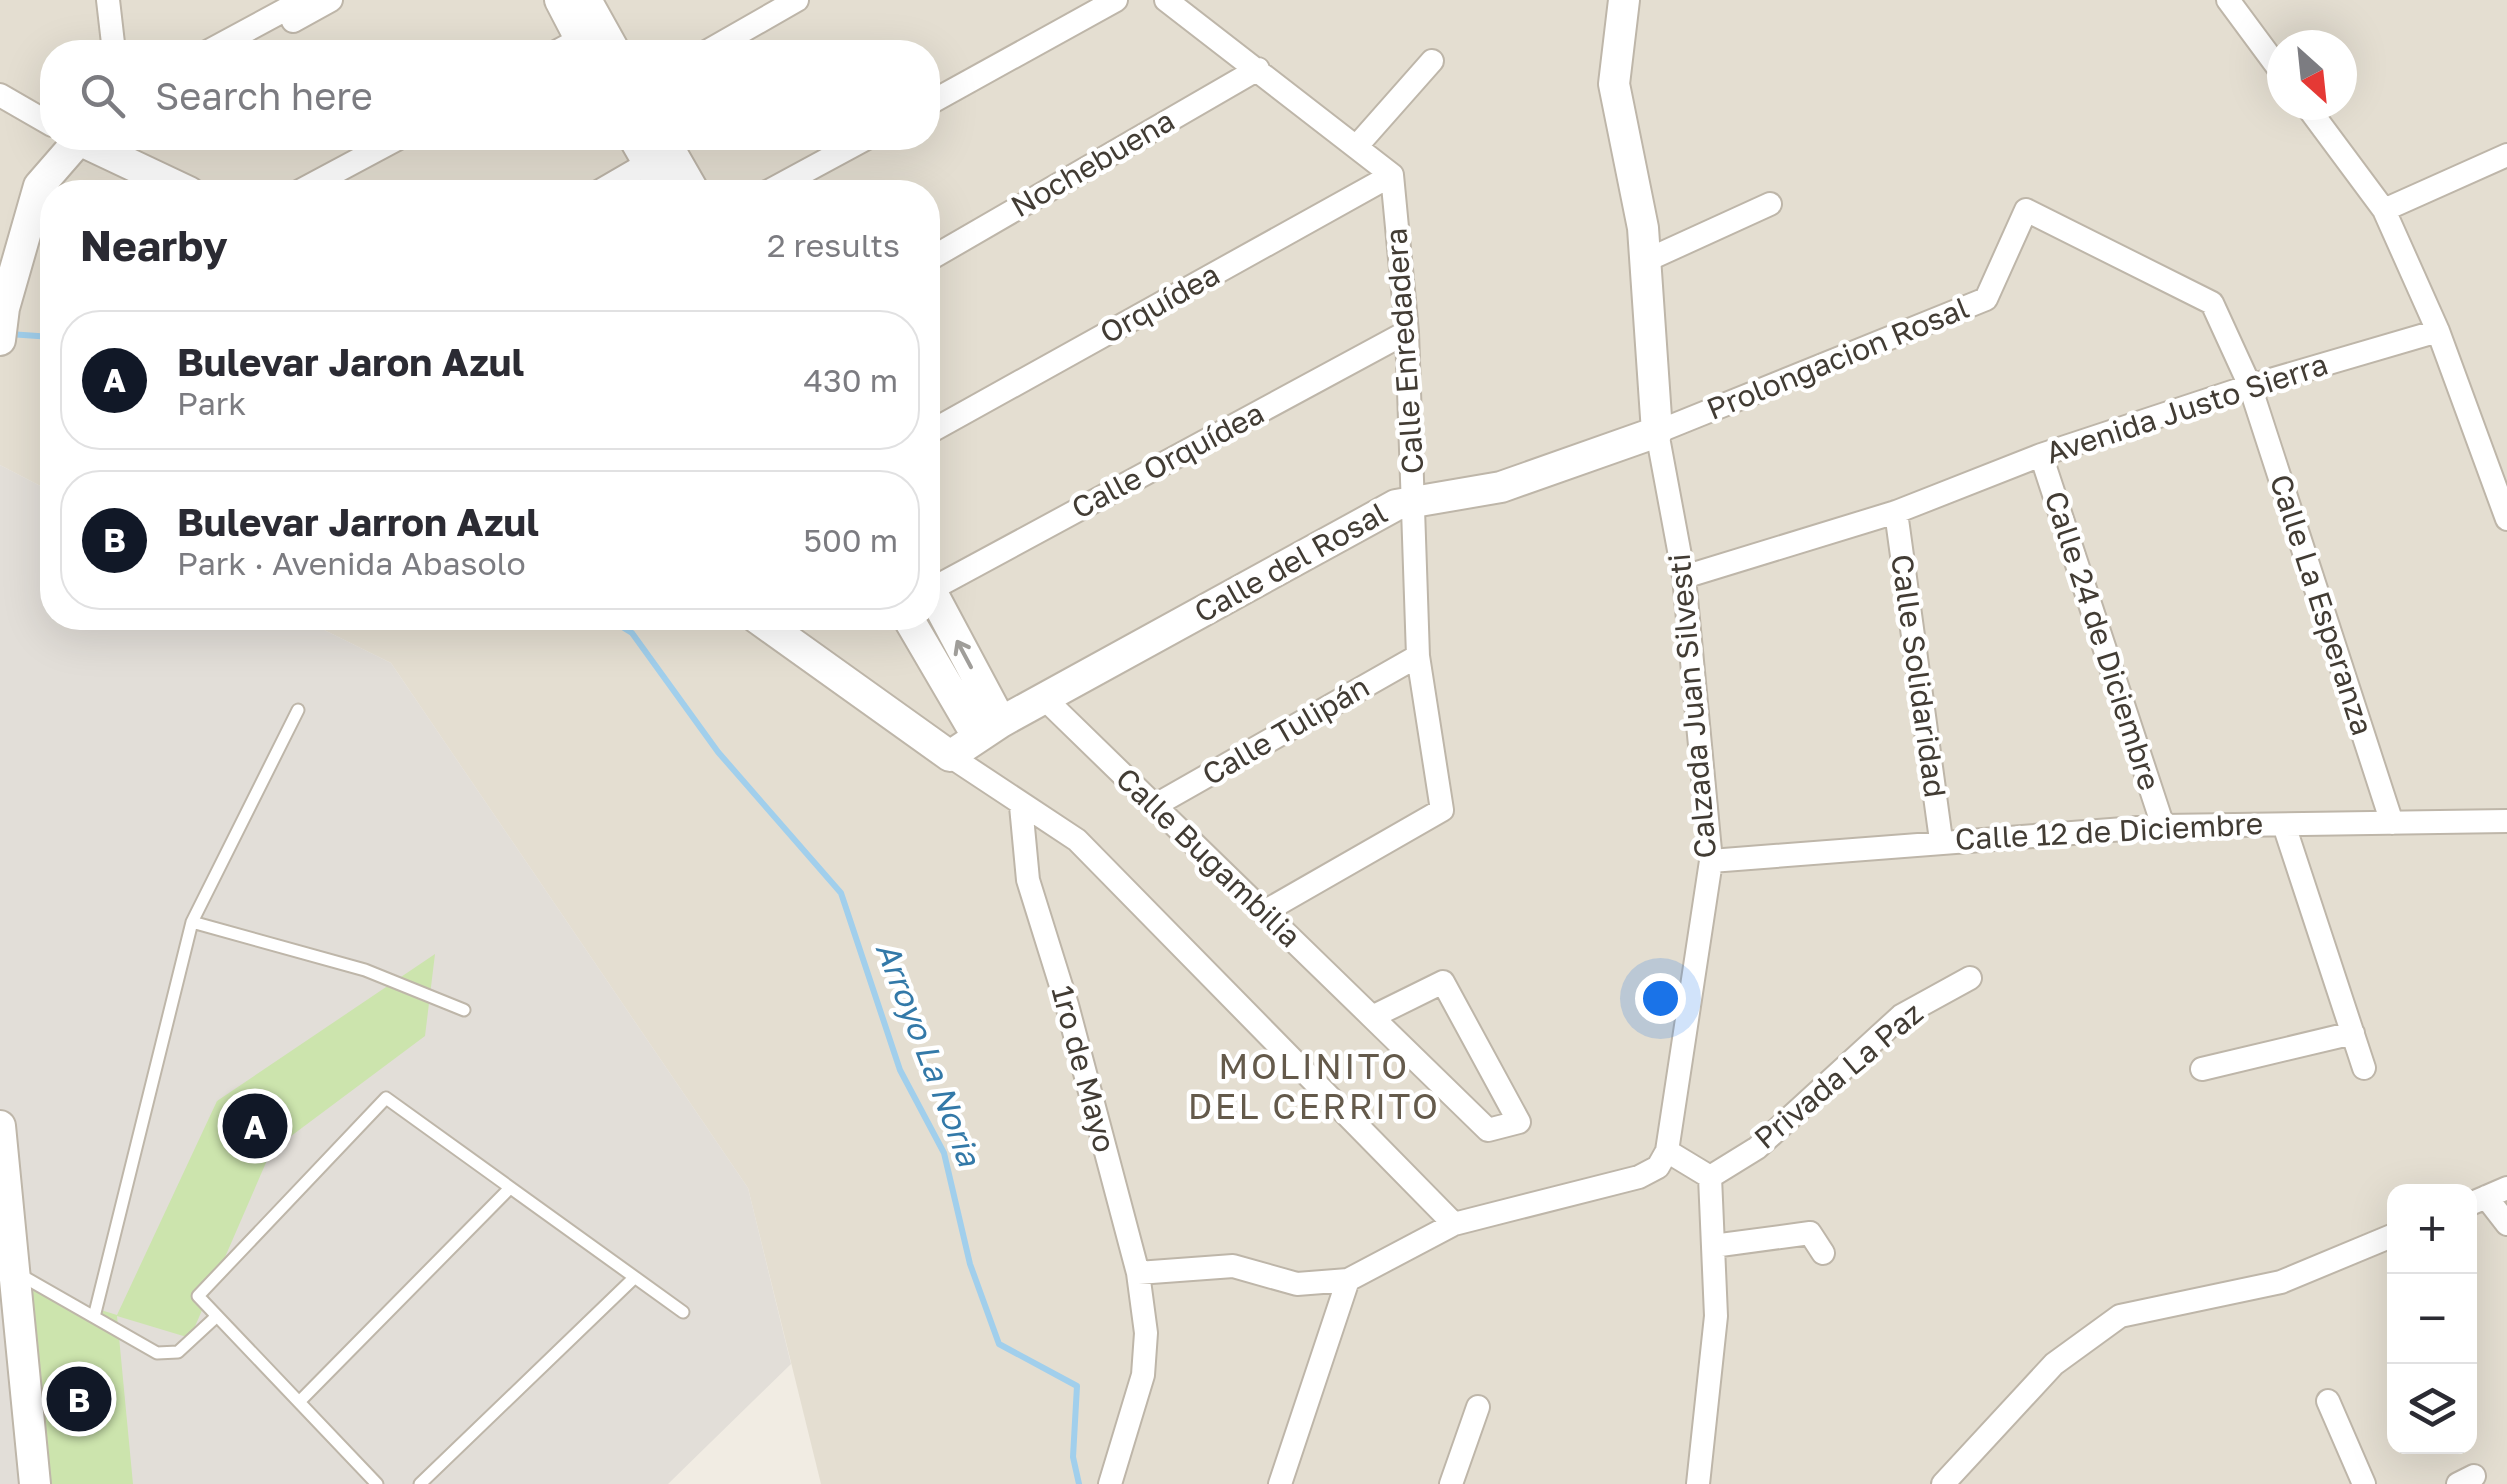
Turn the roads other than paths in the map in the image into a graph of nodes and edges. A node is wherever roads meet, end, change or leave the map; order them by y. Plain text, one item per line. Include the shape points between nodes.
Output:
1 (108, 0) edge
2 (331, 0) edge
3 (560, 0) edge
4 (586, 0) edge
5 (797, 0) edge
6 (1116, 0) edge
7 (1166, 0) edge
8 (1624, 0) edge
9 (2228, 0) edge
10 (771, 6) edge
11 (294, 10) edge
12 (113, 40) edge
13 (233, 40) edge
14 (253, 40) edge
15 (572, 40) edge
16 (608, 40) edge
17 (723, 40) edge
18 (2267, 53) edge
19 (1432, 60) dead end
20 (1258, 69) junction
21 (0, 95) edge
22 (940, 97) edge
23 (40, 117) edge
24 (2317, 120) edge
25 (1356, 147) junction
26 (62, 150) edge
27 (103, 150) edge
28 (377, 150) edge
29 (644, 150) edge
30 (649, 150) edge
31 (652, 150) edge
32 (844, 150) edge
33 (2507, 155) edge
34 (1392, 176) junction
35 (43, 180) edge
36 (164, 180) edge
37 (321, 180) edge
38 (611, 180) edge
39 (660, 180) edge
40 (682, 180) edge
41 (789, 180) edge
42 (40, 184) edge
43 (1770, 204) dead end
44 (2384, 210) junction
45 (940, 253) edge
46 (1645, 261) junction
47 (2438, 331) junction
48 (1407, 332) junction
49 (0, 340) edge
50 (2250, 386) junction
51 (940, 426) edge
52 (1657, 432) junction
53 (2041, 455) junction
54 (1416, 502) junction
55 (1896, 512) junction
56 (2507, 518) edge
57 (1684, 577) junction
58 (940, 582) edge
59 (940, 614) edge
60 (774, 630) edge
61 (917, 630) edge
62 (1418, 656) junction
63 (1044, 698) junction
64 (298, 710) dead end
65 (989, 729) junction
66 (950, 756) junction
67 (1021, 806) junction
68 (1154, 806) junction
69 (2507, 821) edge
70 (2392, 824) junction
71 (2284, 825) junction
72 (2163, 826) junction
73 (1941, 840) junction
74 (1711, 861) junction
75 (1264, 912) junction
76 (192, 922) junction
77 (1970, 978) dead end
78 (464, 1010) dead end
79 (1372, 1017) junction
80 (2352, 1032) junction
81 (2364, 1068) dead end
82 (2202, 1069) dead end
83 (0, 1126) edge
84 (1667, 1151) junction
85 (1710, 1177) junction
86 (510, 1188) junction
87 (2488, 1196) edge
88 (1454, 1224) junction
89 (2507, 1224) edge
90 (2387, 1238) edge
91 (1713, 1246) junction
92 (1824, 1253) dead end
93 (11, 1270) junction
94 (1138, 1273) junction
95 (634, 1278) junction
96 (1348, 1280) junction
97 (682, 1312) dead end
98 (217, 1316) junction
99 (94, 1317) junction
100 (300, 1402) junction
101 (2328, 1402) dead end
102 (1478, 1407) dead end
103 (35, 1484) edge
104 (378, 1484) edge
105 (420, 1484) edge
106 (1110, 1484) edge
107 (1280, 1484) edge
108 (1451, 1484) edge
109 (1698, 1484) edge
110 (1943, 1484) edge
111 (2364, 1484) edge

1 - 12 street
2 - 11 street
3 - 15 street
4 - 16 street
5 - 10 street
6 - 22 street
7 - 20 street
8 - 46 street, Calzada Juan Silvesti via 1614,84
9 - 18 street
10 - 17 street
11 - 13 street
11 - 14 street
19 - 25 street
20 - 25 street
20 - 45 street, Nochebuena
21 - 23 street
24 - 44 street
25 - 34 street
26 - 35 street
27 - 36 street
28 - 37 street
29 - 38 street
30 - 39 street
31 - 40 street
32 - 41 street
33 - 44 street
34 - 48 street, Calle Enredadera
34 - 51 street, Orquídea
42 - 49 street
43 - 46 street
44 - 47 street
46 - 52 street, Calzada Juan Silvesti
47 - 50 street, Avenida Justo Sierra
47 - 56 street
48 - 54 street, Calle Enredadera
48 - 58 street, Calle Orquídea
50 - 52 street, Prolongacion Rosal via 2212,304 2026,210 1986,299
50 - 53 street, Avenida Justo Sierra
50 - 70 street, Calle La Esperanza
52 - 54 street, Calle del Rosal via 1501,488
52 - 57 street, Calzada Juan Silvesti
53 - 55 street, Avenida Justo Sierra
53 - 72 street, Calle 24 de Diciembre
54 - 62 street, Calle Enredadera
54 - 63 street, Calle del Rosal via 1396,505
55 - 57 street, Avenida Justo Sierra
55 - 73 street, Calle Solidaridad
57 - 74 street, Calzada Juan Silvesti
65 -> 59 street
60 - 66 street
61 - 65 street
62 - 68 street, Calle Tulipán
62 - 75 street, Calle Enredadera via 1442,810
63 - 65 street, Calle del Rosal
63 - 68 street, Calle Bugambilia
64 - 76 lane
65 - 66 street, Calle del Rosal
66 - 67 street
67 - 88 street via 1077,840
67 - 94 street, 1ro de Mayo via 1028,880
68 - 75 street, Calle Bugambilia
69 - 70 street, Calle 12 de Diciembre
70 - 71 street, Calle 12 de Diciembre
71 - 72 street, Calle 12 de Diciembre
71 - 80 street
72 - 73 street, Calle 12 de Diciembre
73 - 74 street, Calle 12 de Diciembre
74 - 84 street, Calzada Juan Silvesti
75 - 79 street, Calle Bugambilia
76 - 78 lane via 365,970
76 - 99 lane
77 - 85 street, Privada La Paz via 1902,1016 1757,1148
79 - 79 street, Calle Bugambilia via 1488,1130 1519,1122 1443,982
80 - 81 street
80 - 82 street
83 - 93 street
84 - 85 street
84 - 88 street via 1658,1167 1639,1177
85 - 91 street
86 - 95 lane
86 - 98 lane via 386,1098 198,1296
86 - 100 lane
87 - 89 street
88 - 96 street
90 - 110 street via 2281,1282 2120,1316 2054,1364
91 - 92 street via 1810,1233
91 - 109 street via 1716,1316
93 - 99 lane
93 - 103 street
94 - 96 street via 1232,1266 1296,1284
94 - 106 street, 1ro de Mayo via 1146,1333 1143,1374
95 - 97 lane
95 - 105 lane
96 - 107 street
98 - 99 lane via 178,1352 167,1354
98 - 100 lane
100 - 104 lane
101 - 111 street
102 - 108 street

